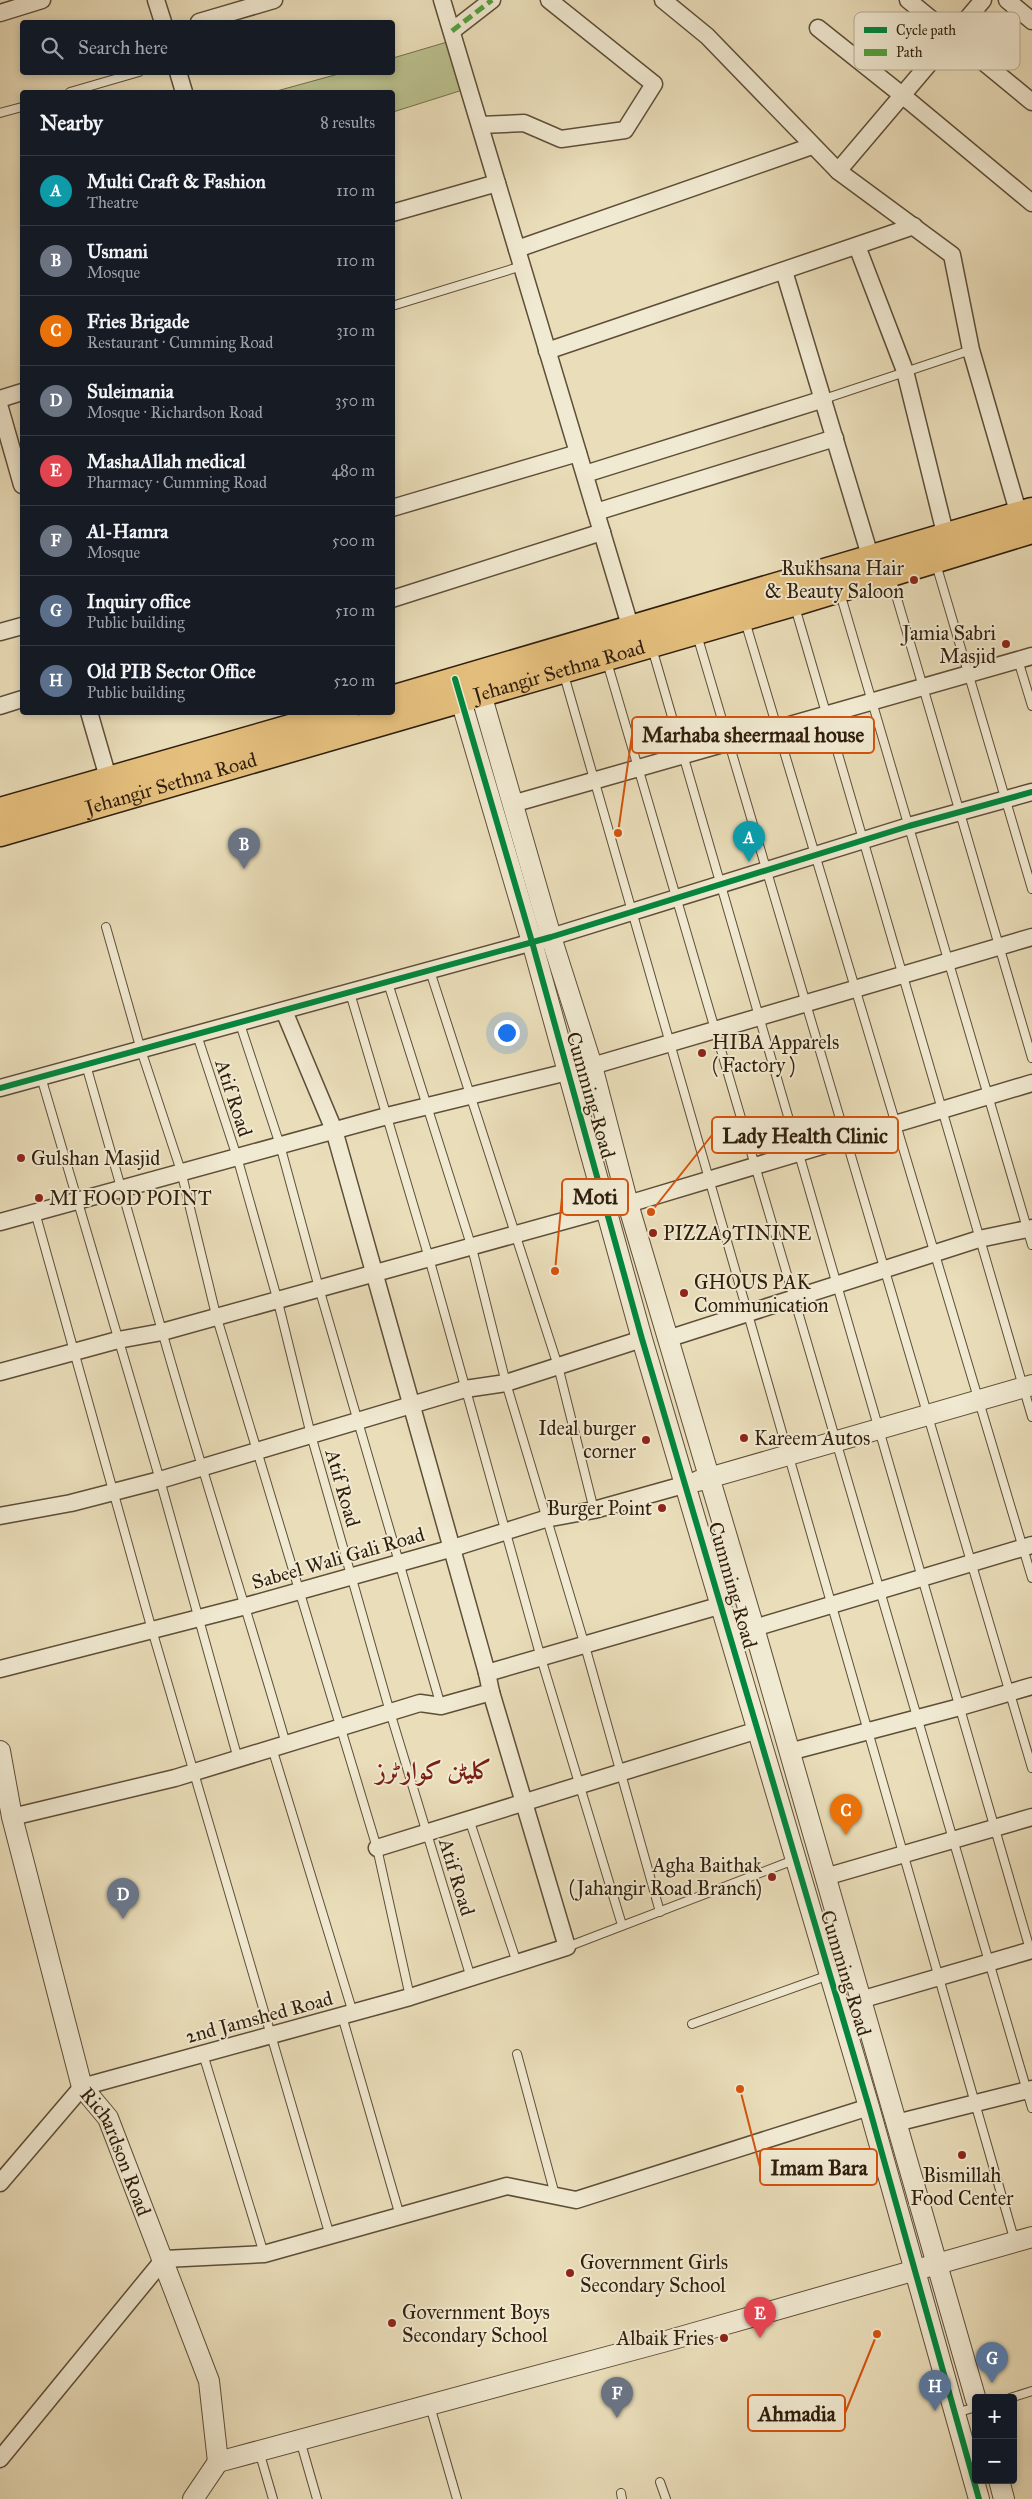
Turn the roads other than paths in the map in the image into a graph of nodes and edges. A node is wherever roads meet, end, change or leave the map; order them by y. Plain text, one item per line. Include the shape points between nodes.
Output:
1 (42, 0) edge
2 (156, 0) edge
3 (274, 0) edge
4 (442, 0) edge
5 (492, 0) edge
6 (549, 0) edge
7 (663, 0) edge
8 (908, 0) edge
9 (983, 0) edge
10 (1007, 0) edge
11 (923, 12) edge
12 (973, 12) edge
13 (0, 13) edge
14 (162, 20) edge
15 (206, 20) edge
16 (1032, 21) edge
17 (818, 28) dead end
18 (452, 32) junction
19 (854, 57) edge
20 (871, 70) edge
21 (923, 70) edge
22 (993, 70) edge
23 (129, 75) edge
24 (179, 75) edge
25 (77, 90) edge
26 (183, 90) edge
27 (902, 95) junction
28 (1032, 102) edge
29 (20, 107) edge
30 (0, 113) edge
31 (480, 125) junction
32 (812, 146) junction
33 (838, 171) junction
34 (497, 183) junction
35 (1032, 203) edge
36 (395, 212) edge
37 (914, 226) junction
38 (857, 246) junction
39 (517, 249) junction
40 (522, 266) junction
41 (784, 271) junction
42 (395, 305) edge
43 (971, 350) junction
44 (546, 351) junction
45 (905, 371) junction
46 (20, 393) edge
47 (0, 399) edge
48 (824, 399) junction
49 (0, 408) edge
50 (835, 438) junction
51 (578, 453) junction
52 (585, 474) junction
53 (20, 475) edge
54 (395, 507) edge
55 (596, 512) junction
56 (1028, 518) edge
57 (602, 532) junction
58 (940, 548) junction
59 (880, 566) junction
60 (839, 589) junction
61 (395, 599) edge
62 (793, 603) junction
63 (744, 616) junction
64 (20, 627) edge
65 (696, 630) junction
66 (0, 632) edge
67 (641, 637) junction
68 (606, 657) junction
69 (1025, 658) edge
70 (563, 670) junction
71 (969, 674) junction
72 (468, 686) junction
73 (923, 687) junction
74 (395, 698) edge
75 (20, 700) edge
76 (872, 701) junction
77 (0, 706) edge
78 (1032, 706) edge
79 (395, 709) edge
80 (90, 715) edge
81 (336, 715) edge
82 (376, 715) edge
83 (826, 715) junction
84 (778, 728) junction
85 (729, 742) junction
86 (683, 755) junction
87 (638, 768) junction
88 (595, 780) junction
89 (109, 781) junction
90 (1032, 792) edge
91 (1006, 799) junction
92 (512, 804) junction
93 (0, 811) edge
94 (960, 811) junction
95 (909, 826) junction
96 (0, 833) edge
97 (863, 841) junction
98 (816, 857) junction
99 (767, 871) junction
100 (721, 886) junction
101 (1032, 889) edge
102 (677, 900) junction
103 (633, 913) junction
104 (106, 927) dead end
105 (551, 937) junction
106 (1032, 937) edge
107 (532, 942) junction
108 (999, 947) junction
109 (949, 962) junction
110 (430, 971) junction
111 (902, 975) junction
112 (388, 983) junction
113 (855, 989) junction
114 (350, 993) junction
115 (806, 1003) junction
116 (284, 1011) junction
117 (759, 1017) junction
118 (240, 1024) junction
119 (715, 1030) junction
120 (197, 1035) junction
121 (670, 1043) junction
122 (141, 1050) junction
123 (1032, 1058) edge
124 (86, 1065) junction
125 (592, 1066) junction
126 (566, 1071) junction
127 (41, 1077) junction
128 (1032, 1083) edge
129 (0, 1088) edge
130 (471, 1094) junction
131 (988, 1096) junction
132 (427, 1106) junction
133 (941, 1110) junction
134 (387, 1116) junction
135 (895, 1124) junction
136 (334, 1130) junction
137 (846, 1139) junction
138 (280, 1145) junction
139 (799, 1153) junction
140 (236, 1158) junction
141 (755, 1166) junction
142 (181, 1171) junction
143 (710, 1180) junction
144 (122, 1188) junction
145 (77, 1199) junction
146 (628, 1204) junction
147 (607, 1209) junction
148 (35, 1212) junction
149 (0, 1222) edge
150 (1030, 1234) edge
151 (514, 1235) junction
152 (979, 1239) junction
153 (472, 1248) junction
154 (933, 1253) junction
155 (429, 1258) junction
156 (884, 1269) junction
157 (373, 1274) junction
158 (836, 1284) junction
159 (319, 1288) junction
160 (277, 1298) junction
161 (794, 1298) junction
162 (748, 1313) junction
163 (216, 1315) junction
164 (162, 1332) junction
165 (642, 1339) junction
166 (668, 1339) junction
167 (118, 1340) junction
168 (74, 1352) junction
169 (558, 1366) junction
170 (0, 1372) edge
171 (506, 1383) junction
172 (1027, 1386) edge
173 (465, 1389) junction
174 (977, 1401) junction
175 (411, 1406) junction
176 (928, 1415) junction
177 (1032, 1417) edge
178 (358, 1421) junction
179 (879, 1430) junction
180 (311, 1435) junction
181 (836, 1442) junction
182 (258, 1451) junction
183 (789, 1455) junction
184 (204, 1467) junction
185 (710, 1478) junction
186 (160, 1480) junction
187 (687, 1484) junction
188 (114, 1492) junction
189 (594, 1510) junction
190 (0, 1516) edge
191 (545, 1519) junction
192 (506, 1530) junction
193 (1027, 1547) edge
194 (453, 1548) junction
195 (400, 1563) junction
196 (972, 1563) junction
197 (351, 1576) junction
198 (922, 1578) junction
199 (1032, 1578) edge
200 (298, 1590) junction
201 (880, 1590) junction
202 (832, 1604) junction
203 (722, 1605) junction
204 (246, 1606) junction
205 (199, 1616) junction
206 (754, 1628) junction
207 (152, 1630) junction
208 (585, 1646) junction
209 (541, 1658) junction
210 (0, 1668) edge
211 (487, 1673) junction
212 (1032, 1686) edge
213 (491, 1692) junction
214 (1010, 1693) junction
215 (441, 1706) junction
216 (960, 1707) junction
217 (390, 1712) junction
218 (918, 1719) junction
219 (341, 1727) junction
220 (758, 1730) junction
221 (868, 1731) junction
222 (279, 1746) junction
223 (0, 1751) edge
224 (789, 1752) junction
225 (238, 1759) junction
226 (1032, 1768) edge
227 (196, 1772) junction
228 (621, 1773) junction
229 (580, 1785) junction
230 (524, 1803) junction
231 (12, 1817) junction
232 (1032, 1817) edge
233 (469, 1820) junction
234 (995, 1828) junction
235 (427, 1833) junction
236 (953, 1840) junction
237 (377, 1848) junction
238 (904, 1854) junction
239 (795, 1860) junction
240 (825, 1878) junction
241 (660, 1912) junction
242 (622, 1925) junction
243 (567, 1947) junction
244 (1032, 1952) edge
245 (989, 1962) junction
246 (517, 1963) junction
247 (829, 1975) junction
248 (939, 1977) junction
249 (471, 1978) junction
250 (410, 1997) junction
251 (860, 2000) junction
252 (347, 2014) junction
253 (692, 2024) dead end
254 (272, 2035) junction
255 (203, 2054) junction
256 (517, 2054) dead end
257 (82, 2087) junction
258 (1029, 2089) edge
259 (975, 2103) junction
260 (869, 2107) junction
261 (1032, 2108) edge
262 (896, 2123) junction
263 (0, 2183) edge
264 (555, 2196) junction
265 (400, 2216) junction
266 (330, 2236) junction
267 (1024, 2239) edge
268 (264, 2254) junction
269 (164, 2259) junction
270 (936, 2265) junction
271 (913, 2270) junction
272 (1032, 2392) edge
273 (974, 2394) edge
274 (1017, 2396) edge
275 (430, 2406) junction
276 (972, 2409) edge
277 (954, 2413) junction
278 (300, 2440) junction
279 (259, 2451) junction
280 (0, 2459) edge
281 (218, 2462) junction
282 (660, 2482) dead end
283 (1000, 2484) edge
284 (193, 2499) edge
285 (273, 2499) edge
286 (317, 2499) edge
287 (457, 2499) edge
288 (666, 2499) edge
289 (979, 2499) edge
290 (1004, 2499) edge

1 - 13 street
2 - 14 street
3 - 15 street
4 - 18 street
5 - 18 street
6 - 31 street via 654,84 625,130 561,139 524,123
7 - 32 street via 706,36
8 - 11 street
9 - 12 street
10 - 16 street
17 - 19 street
18 - 31 street
20 - 27 street
21 - 27 street
22 - 28 street
23 - 25 lane
24 - 26 street
27 - 33 street
27 - 35 street
29 - 30 lane
31 - 34 street
32 - 33 street
32 - 39 street
33 - 37 street
34 - 36 street
34 - 39 street
37 - 38 street
37 - 43 street via 952,255
38 - 41 street
38 - 45 street
39 - 40 street
40 - 42 lane
40 - 44 street
41 - 44 street
41 - 48 street
43 - 45 lane
43 - 56 street
44 - 51 street
45 - 48 lane
45 - 58 street
46 - 47 street
48 - 50 street
48 - 52 street
49 - 53 street
50 - 55 street
50 - 59 street
51 - 52 street
51 - 54 street
52 - 55 street
55 - 57 street
56 - 58 highway, Jehangir Sethna Road
57 - 61 street
57 - 67 street
58 - 59 highway, Jehangir Sethna Road
58 - 71 lane
59 - 60 highway, Jehangir Sethna Road
59 - 67 highway, Jehangir Sethna Road
59 - 73 lane
60 - 62 highway, Jehangir Sethna Road
60 - 76 lane
62 - 63 highway, Jehangir Sethna Road
62 - 83 lane
63 - 65 highway, Jehangir Sethna Road
63 - 84 lane
64 - 66 street
65 - 67 highway, Jehangir Sethna Road
65 - 85 lane
67 - 68 highway, Jehangir Sethna Road
67 - 72 highway, Jehangir Sethna Road
67 - 86 lane
68 - 70 highway, Jehangir Sethna Road
68 - 87 lane
69 - 71 street
69 - 78 lane
70 - 72 highway, Jehangir Sethna Road
70 - 88 lane
71 - 73 street
71 - 91 lane
72 - 74 highway, Jehangir Sethna Road
72 - 79 highway, Jehangir Sethna Road
72 - 92 street, Cumming Road
72 - 107 street, Cumming Road
73 - 76 street
73 - 94 lane
75 - 77 street
76 - 83 street
76 - 95 lane
80 - 89 street
81 - 89 highway, Jehangir Sethna Road
82 - 96 highway, Jehangir Sethna Road
83 - 84 street
83 - 97 lane
84 - 85 street
84 - 98 lane
85 - 86 street
85 - 99 lane
86 - 87 street
86 - 100 lane
87 - 88 street
87 - 102 lane
88 - 92 street
88 - 103 lane
89 - 93 highway, Jehangir Sethna Road
90 - 91 street
91 - 94 street
91 - 101 lane
92 - 105 street, Cumming Road
94 - 95 street
94 - 108 lane
95 - 97 street
95 - 109 lane
97 - 98 street
97 - 111 lane
98 - 99 street
98 - 113 lane
99 - 100 street
99 - 115 lane
100 - 102 street
100 - 117 lane
102 - 103 street
102 - 119 lane
103 - 105 street
103 - 121 lane
104 - 122 lane
105 - 107 street
105 - 125 street, Cumming Road
106 - 108 street
107 - 110 street
107 - 126 street, Cumming Road
108 - 109 street
108 - 123 lane
109 - 111 street
109 - 131 lane
110 - 112 street
110 - 130 lane
111 - 113 street
111 - 133 lane
112 - 114 street
112 - 132 lane
113 - 115 street
113 - 135 lane
114 - 116 street
114 - 134 lane
115 - 117 street
115 - 137 lane
116 - 118 street
116 - 136 street
117 - 119 street
117 - 139 lane
118 - 120 street
118 - 138 lane
119 - 121 street
119 - 141 lane
120 - 122 street
120 - 140 lane, Atif Road
121 - 125 street
121 - 143 lane
122 - 124 street
122 - 142 lane
124 - 127 street
124 - 144 lane
125 - 126 street
125 - 146 street, Cumming Road
126 - 130 street
126 - 147 street, Cumming Road
127 - 129 street
127 - 145 lane
128 - 131 street
130 - 132 street
130 - 151 lane
131 - 133 street
131 - 150 lane
132 - 134 street
132 - 153 lane
133 - 135 street
133 - 152 lane
134 - 136 street
134 - 155 lane
135 - 137 street
135 - 154 lane
136 - 138 street
136 - 157 street
137 - 139 street
137 - 156 lane
138 - 140 street
138 - 159 lane
139 - 141 street
139 - 158 lane
140 - 142 street
140 - 160 lane, Atif Road
141 - 143 street
141 - 161 lane
142 - 144 street
142 - 163 lane
143 - 146 street
143 - 162 lane
144 - 145 street
144 - 164 lane
145 - 148 street
145 - 167 lane
146 - 166 street, Cumming Road
147 - 151 street
147 - 165 street, Cumming Road
148 - 149 street
148 - 168 lane
150 - 152 street
151 - 153 street
151 - 169 lane
152 - 154 street
152 - 172 lane
153 - 155 street
153 - 171 lane
154 - 156 street
154 - 174 lane
155 - 157 street
155 - 173 lane
156 - 158 street
156 - 176 lane
157 - 159 street
157 - 175 street
158 - 161 street
158 - 179 lane
159 - 160 street
159 - 178 lane
160 - 163 street
160 - 180 lane, Atif Road
161 - 162 street
161 - 181 lane
162 - 166 street
162 - 183 lane
163 - 164 street
163 - 182 lane
164 - 167 street
164 - 184 lane
165 - 169 street
165 - 187 street, Cumming Road
166 - 185 street, Cumming Road
167 - 168 street
167 - 186 lane
168 - 170 street
168 - 188 lane
169 - 171 street
169 - 189 lane
171 - 173 street
171 - 191 lane
172 - 174 street
172 - 177 lane
173 - 175 street
173 - 192 lane
174 - 176 street
174 - 193 lane
175 - 178 street
175 - 194 street
176 - 179 street
176 - 196 lane
178 - 180 street
178 - 195 lane
179 - 181 street
179 - 198 lane
180 - 182 street
180 - 197 lane, Atif Road
181 - 183 street
181 - 201 lane
182 - 184 street
182 - 200 lane
183 - 185 street
183 - 202 lane
184 - 186 street
184 - 204 lane
185 - 187 street
185 - 206 street, Cumming Road
186 - 188 street
186 - 205 lane
187 - 189 street, Sabeel Wali Gali Road
187 - 203 street, Cumming Road
188 - 190 street
188 - 207 lane
189 - 191 street, Sabeel Wali Gali Road
191 - 192 street, Sabeel Wali Gali Road
191 - 208 lane
192 - 194 street, Sabeel Wali Gali Road
192 - 209 lane
193 - 196 street
193 - 199 lane
194 - 195 street, Sabeel Wali Gali Road
194 - 211 street
195 - 197 street, Sabeel Wali Gali Road
195 - 215 lane
196 - 198 street
196 - 214 lane
197 - 200 street, Sabeel Wali Gali Road
197 - 217 lane, Atif Road
198 - 201 street
198 - 216 lane
200 - 204 street, Sabeel Wali Gali Road
200 - 219 lane
201 - 202 street
201 - 218 lane
202 - 206 street
202 - 221 lane
203 - 208 street
203 - 220 street, Cumming Road
204 - 205 street, Sabeel Wali Gali Road
204 - 222 lane
205 - 207 street, Sabeel Wali Gali Road
205 - 225 lane
206 - 224 street, Cumming Road
207 - 210 street, Sabeel Wali Gali Road
207 - 227 lane
208 - 209 street
208 - 228 lane
209 - 211 street
209 - 229 lane
211 - 213 street
212 - 214 street
213 - 215 street
213 - 230 street
214 - 216 street
214 - 226 lane
215 - 217 street via 420,1703
216 - 218 street
216 - 234 lane
217 - 219 street
217 - 235 lane, Atif Road
218 - 221 street
218 - 236 lane
219 - 222 street
219 - 237 lane
220 - 228 street
220 - 239 street, Cumming Road
221 - 224 street
221 - 238 lane
222 - 225 street
222 - 252 lane
223 - 231 street, Richardson Road
224 - 240 street, Cumming Road
225 - 227 street
227 - 231 street
227 - 254 lane
228 - 229 street
228 - 241 lane
229 - 230 street
229 - 242 lane
230 - 233 street
230 - 243 street
231 - 257 street, Richardson Road
232 - 234 street
233 - 235 street
233 - 246 lane
234 - 236 street
234 - 244 lane
235 - 237 street
235 - 249 lane, Atif Road
236 - 238 street
236 - 245 lane
237 - 250 lane
238 - 240 street
238 - 248 lane
239 - 241 lane
239 - 247 street, Cumming Road
240 - 251 street, Cumming Road
241 - 242 lane
242 - 243 lane
243 - 246 street, 2nd Jamshed Road
244 - 245 street
245 - 248 street
245 - 258 lane
246 - 249 street, 2nd Jamshed Road
247 - 253 lane
247 - 260 street, Cumming Road
248 - 251 street
248 - 259 lane
249 - 250 street, 2nd Jamshed Road
250 - 252 street, 2nd Jamshed Road
251 - 262 street, Cumming Road
252 - 254 street, 2nd Jamshed Road
252 - 265 lane
254 - 255 street, 2nd Jamshed Road
254 - 266 lane
255 - 257 street, 2nd Jamshed Road
255 - 268 lane
256 - 264 lane
257 - 263 street
257 - 269 street, Richardson Road via 108,2118
258 - 259 street
258 - 261 lane
259 - 262 street
259 - 267 lane
260 - 264 street via 576,2200
260 - 271 street, Cumming Road
262 - 270 street, Cumming Road
264 - 265 street via 507,2186
265 - 266 street
266 - 268 street
267 - 270 street
268 - 269 street
269 - 280 street
269 - 281 street, Richardson Road via 209,2382
270 - 271 street
270 - 273 street, Cumming Road
271 - 275 street
271 - 277 street, Cumming Road
272 - 274 lane
275 - 278 street
275 - 287 lane
276 - 277 lane
277 - 289 street, Cumming Road
278 - 279 street
278 - 286 lane
279 - 281 street
279 - 285 lane
281 - 284 street
282 - 288 lane
283 - 290 street

